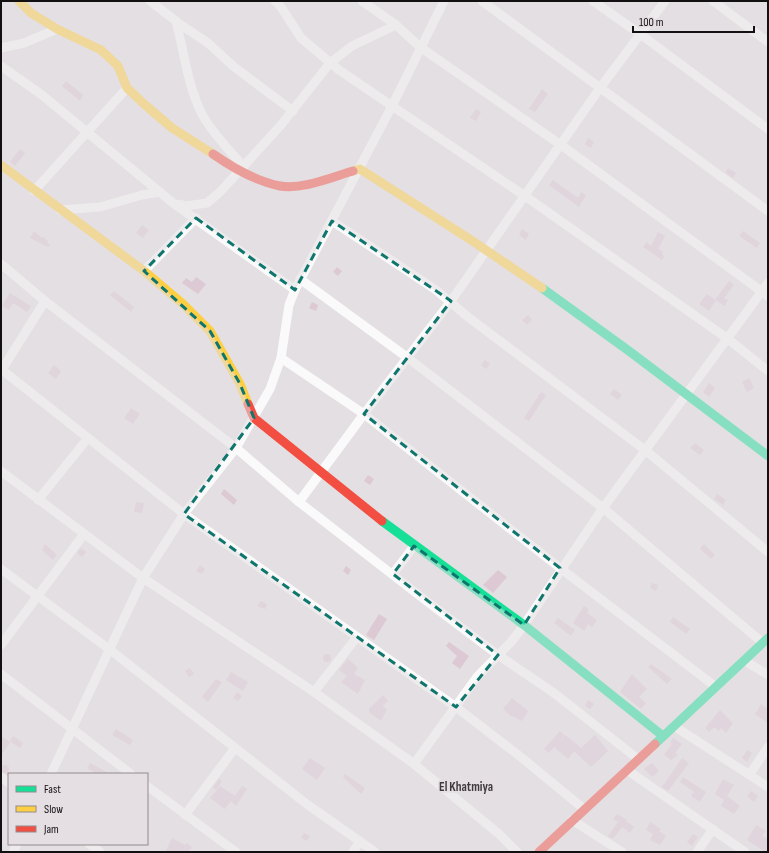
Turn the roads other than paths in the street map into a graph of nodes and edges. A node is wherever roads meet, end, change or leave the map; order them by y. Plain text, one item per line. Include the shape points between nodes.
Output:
1 (18, 1) edge
2 (150, 1) edge
3 (275, 1) edge
4 (362, 1) edge
5 (444, 1) edge
6 (482, 1) edge
7 (593, 1) edge
8 (665, 1) edge
9 (713, 1) edge
10 (176, 21) junction
11 (396, 25) junction
12 (57, 29) junction
13 (640, 34) junction
14 (768, 42) edge
15 (420, 47) junction
16 (1, 48) edge
17 (330, 63) junction
18 (1, 66) edge
19 (127, 88) junction
20 (600, 88) junction
21 (392, 106) junction
22 (293, 111) junction
23 (768, 129) edge
24 (87, 131) junction
25 (561, 145) junction
26 (1, 165) edge
27 (360, 169) junction
28 (242, 170) junction
29 (34, 191) junction
30 (160, 192) junction
31 (525, 196) junction
32 (174, 203) junction
33 (60, 210) junction
34 (768, 211) edge
35 (196, 218) junction
36 (332, 221) junction
37 (487, 250) junction
38 (1, 264) edge
39 (144, 271) junction
40 (300, 279) junction
41 (768, 283) edge
42 (295, 290) junction
43 (765, 294) edge
44 (45, 301) junction
45 (451, 301) junction
46 (728, 340) junction
47 (281, 358) junction
48 (408, 358) junction
49 (1, 370) edge
50 (768, 371) edge
51 (687, 394) junction
52 (364, 414) junction
53 (254, 418) junction
54 (88, 438) junction
55 (236, 448) junction
56 (645, 450) junction
57 (768, 456) edge
58 (1, 471) edge
59 (321, 473) junction
60 (38, 500) junction
61 (299, 502) junction
62 (603, 508) junction
63 (184, 514) junction
64 (84, 534) junction
65 (414, 546) junction
66 (768, 552) edge
67 (560, 568) junction
68 (1, 569) edge
69 (392, 574) junction
70 (143, 578) junction
71 (38, 596) junction
72 (524, 625) junction
73 (357, 637) junction
74 (765, 641) edge
75 (1, 645) edge
76 (109, 649) junction
77 (498, 655) junction
78 (744, 661) junction
79 (1, 674) edge
80 (768, 676) edge
81 (716, 687) junction
82 (314, 692) junction
83 (456, 708) junction
84 (674, 726) junction
85 (72, 730) junction
86 (663, 736) junction
87 (768, 747) edge
88 (235, 748) junction
89 (638, 759) junction
90 (414, 764) junction
91 (627, 770) junction
92 (51, 773) edge
93 (130, 773) edge
94 (750, 774) junction
95 (148, 787) edge
96 (768, 787) edge
97 (584, 809) junction
98 (186, 815) junction
99 (572, 820) junction
100 (712, 829) junction
101 (360, 841) junction
102 (90, 845) edge
103 (100, 852) edge
104 (236, 852) edge
105 (353, 852) edge
106 (375, 852) edge
107 (517, 852) edge
108 (539, 852) edge
109 (622, 852) edge
110 (697, 852) edge
111 (745, 852) edge

1 - 12 street via 31,13
2 - 10 street
3 - 17 street via 301,38
4 - 11 street
5 - 15 street
6 - 20 street
7 - 13 street
8 - 13 street
9 - 14 street
10 - 22 street via 208,43 233,66
10 - 28 street via 194,95 203,116
11 - 15 street
11 - 17 street via 352,46
12 - 16 street
12 - 19 street via 101,50 118,66
13 - 20 street
13 - 23 street
15 - 21 street
15 - 25 street
17 - 21 street
17 - 22 street
18 - 24 street
19 - 24 street
19 - 28 street via 172,128
20 - 25 street
20 - 34 street
21 - 27 street
21 - 31 street
22 - 28 street
24 - 29 street
24 - 30 street
25 - 31 street
25 - 43 street
26 - 29 street
27 - 28 street via 309,184 281,186
27 - 36 street
27 - 37 street
28 - 32 street via 207,203 186,206
29 - 33 street
30 - 32 street
30 - 33 street via 100,207
31 - 37 street
31 - 46 street
32 - 35 street
33 - 39 street
35 - 39 street
35 - 42 street
36 - 40 street
36 - 45 street
37 - 45 street
37 - 51 street
38 - 44 street
39 - 53 street via 210,331 240,384
40 - 42 street
40 - 48 street
41 - 43 street
42 - 47 street via 289,305
43 - 46 street
44 - 49 street
44 - 55 street
45 - 48 street
45 - 56 street via 468,317
46 - 50 street
46 - 51 street
47 - 52 street
47 - 53 street via 270,389
48 - 52 street
48 - 62 street
49 - 54 street
51 - 56 street
51 - 57 street
52 - 59 street
52 - 67 street
53 - 55 street
53 - 59 street
54 - 60 street
54 - 63 street
55 - 61 street
55 - 63 street
56 - 62 street
56 - 66 street
58 - 60 street
59 - 61 street
59 - 65 street
60 - 64 street
61 - 69 street
62 - 67 street
62 - 74 street
63 - 70 street
63 - 73 street
64 - 70 street
64 - 71 street
65 - 69 street
65 - 72 street
67 - 72 street
67 - 81 street
68 - 71 street
69 - 77 street
70 - 76 street
70 - 82 street
71 - 75 street
71 - 76 street
72 - 77 street
72 - 86 street
73 - 82 street
73 - 83 street
74 - 78 street
76 - 85 street
76 - 88 street
77 - 83 street via 477,677
77 - 89 street via 554,693
78 - 80 street
78 - 81 street
79 - 85 street
81 - 84 street
82 - 90 street
83 - 90 street
83 - 97 street
84 - 86 street
84 - 94 street
85 - 92 street
85 - 93 street
86 - 89 street
87 - 94 street
88 - 98 street
88 - 101 street via 308,805
89 - 91 street
90 - 107 street
91 - 97 street
91 - 100 street
94 - 96 street
95 - 98 street
97 - 99 street
98 - 104 street
99 - 108 street
99 - 109 street
100 - 110 street
100 - 111 street
101 - 105 street
101 - 106 street
102 - 103 street

